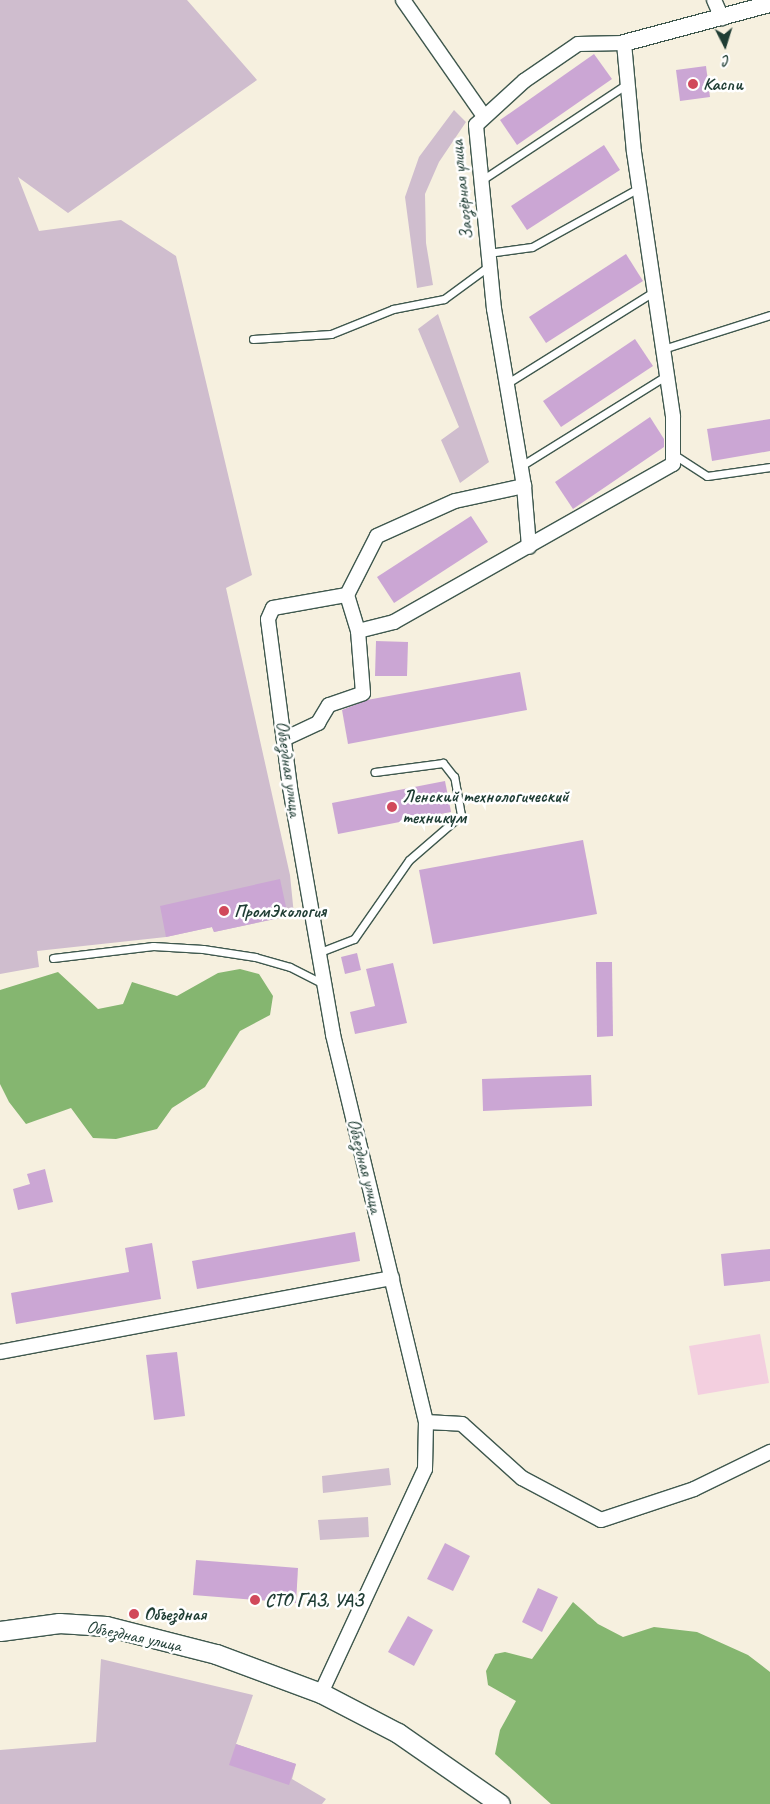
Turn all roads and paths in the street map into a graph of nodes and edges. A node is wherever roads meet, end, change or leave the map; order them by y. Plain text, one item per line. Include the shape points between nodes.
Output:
1 (403, 0) edge
2 (714, 0) edge
3 (770, 4) edge
4 (722, 18) junction
5 (624, 43) junction
6 (628, 84) junction
7 (484, 116) junction
8 (481, 180) junction
9 (640, 188) junction
10 (489, 260) junction
11 (656, 291) junction
12 (770, 315) edge
13 (253, 339) dead end
14 (663, 348) junction
15 (667, 375) junction
16 (506, 384) junction
17 (673, 454) junction
18 (520, 466) junction
19 (770, 467) edge
20 (524, 486) junction
21 (529, 546) junction
22 (347, 595) junction
23 (358, 631) junction
24 (284, 740) junction
25 (374, 772) dead end
26 (320, 952) junction
27 (53, 958) dead end
28 (325, 985) junction
29 (392, 1278) junction
30 (0, 1352) edge
31 (426, 1422) junction
32 (770, 1452) edge
33 (0, 1631) edge
34 (321, 1693) junction
35 (497, 1803) edge

1 - 7 street
2 - 4 street
3 - 4 street
4 - 5 street
5 - 6 street
5 - 7 street via 578,44 524,81
6 - 8 lane
6 - 9 street
7 - 8 street, Заозёрная улица via 476,124
8 - 10 street, Заозёрная улица
9 - 10 lane via 532,247
9 - 11 street
10 - 13 lane via 444,300 394,309 331,334
10 - 16 street, Заозёрная улица
11 - 14 street
11 - 16 lane
12 - 14 lane
14 - 15 street
15 - 17 street via 673,417
15 - 18 lane
16 - 18 street, Заозёрная улица
17 - 19 lane via 707,476
17 - 21 street via 673,464
18 - 20 street, Заозёрная улица
20 - 21 street, Заозёрная улица
20 - 22 street via 455,501 377,536
21 - 23 street via 394,622
22 - 23 street
22 - 24 street, Объездная улица via 273,608 268,619
23 - 24 street via 364,693 329,705 318,722
24 - 26 street, Объездная улица
25 - 26 lane via 443,762 454,776 461,815 409,860 354,939
26 - 28 street, Объездная улица
27 - 28 lane via 152,946 203,949 281,965
28 - 29 street, Объездная улица via 333,1034
29 - 30 street
29 - 31 street, Объездная улица
31 - 32 street via 462,1424 522,1478 601,1520 694,1489
31 - 34 street, Объездная улица via 425,1469
33 - 34 main road, Объездная улица via 59,1623 106,1626 216,1654
34 - 35 main road, Объездная улица via 398,1733

